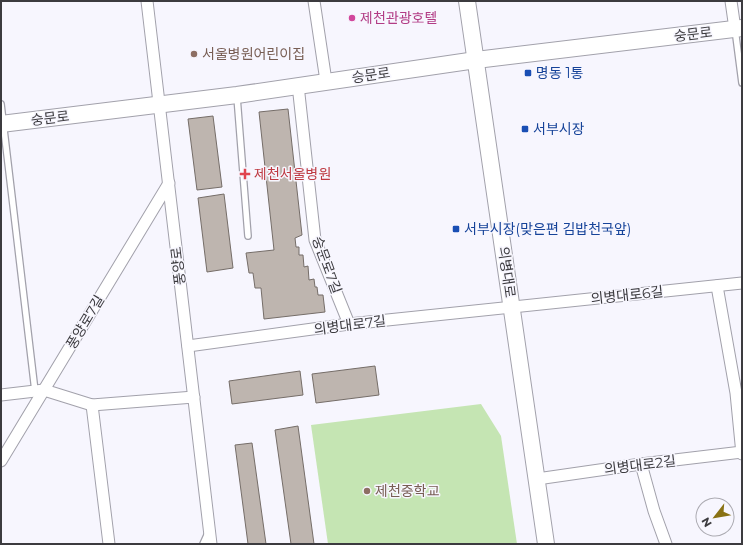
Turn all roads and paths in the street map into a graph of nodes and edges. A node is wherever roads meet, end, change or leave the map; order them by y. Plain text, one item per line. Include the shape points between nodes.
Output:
1 (147, 1) edge
2 (314, 1) edge
3 (467, 1) edge
4 (731, 1) edge
5 (738, 29) edge
6 (476, 60) junction
7 (326, 81) junction
8 (742, 83) edge
9 (298, 85) junction
10 (237, 95) junction
11 (1, 104) edge
12 (159, 104) junction
13 (2, 124) edge
14 (169, 183) junction
15 (248, 236) dead end
16 (742, 283) edge
17 (717, 286) junction
18 (512, 307) junction
19 (349, 324) junction
20 (188, 346) junction
21 (39, 390) junction
22 (1, 395) edge
23 (194, 397) junction
24 (92, 405) junction
25 (742, 453) edge
26 (1, 461) edge
27 (641, 464) junction
28 (537, 479) junction
29 (209, 532) junction
30 (109, 544) edge
31 (203, 544) edge
32 (210, 544) edge
33 (546, 544) edge
34 (666, 544) edge

1 - 12 street, 풍양로
2 - 7 street
3 - 6 street, 의병대로
4 - 5 street
5 - 6 street, 숭문로
5 - 8 lane
6 - 7 street, 숭문로
6 - 18 street, 의병대로
7 - 9 street, 숭문로
9 - 10 street, 숭문로
9 - 19 street, 숭문로7길 via 315,240
10 - 12 street, 숭문로
10 - 15 lane
11 - 13 lane
12 - 13 street, 숭문로
12 - 14 street, 풍양로
13 - 21 lane
14 - 20 street, 풍양로
14 - 21 street, 풍양로7길
16 - 17 street, 의병대로6길
17 - 18 street, 의병대로6길
17 - 25 street via 736,393
18 - 19 street, 의병대로7길
18 - 28 street, 의병대로
19 - 20 street, 의병대로7길
20 - 23 street, 풍양로
21 - 22 street
21 - 24 street
21 - 26 street, 풍양로7길
23 - 24 street
23 - 29 street, 풍양로
24 - 30 street
25 - 27 street, 의병대로2길
27 - 28 street, 의병대로2길
27 - 34 street
28 - 33 street, 의병대로
29 - 31 lane
29 - 32 street, 풍양로

